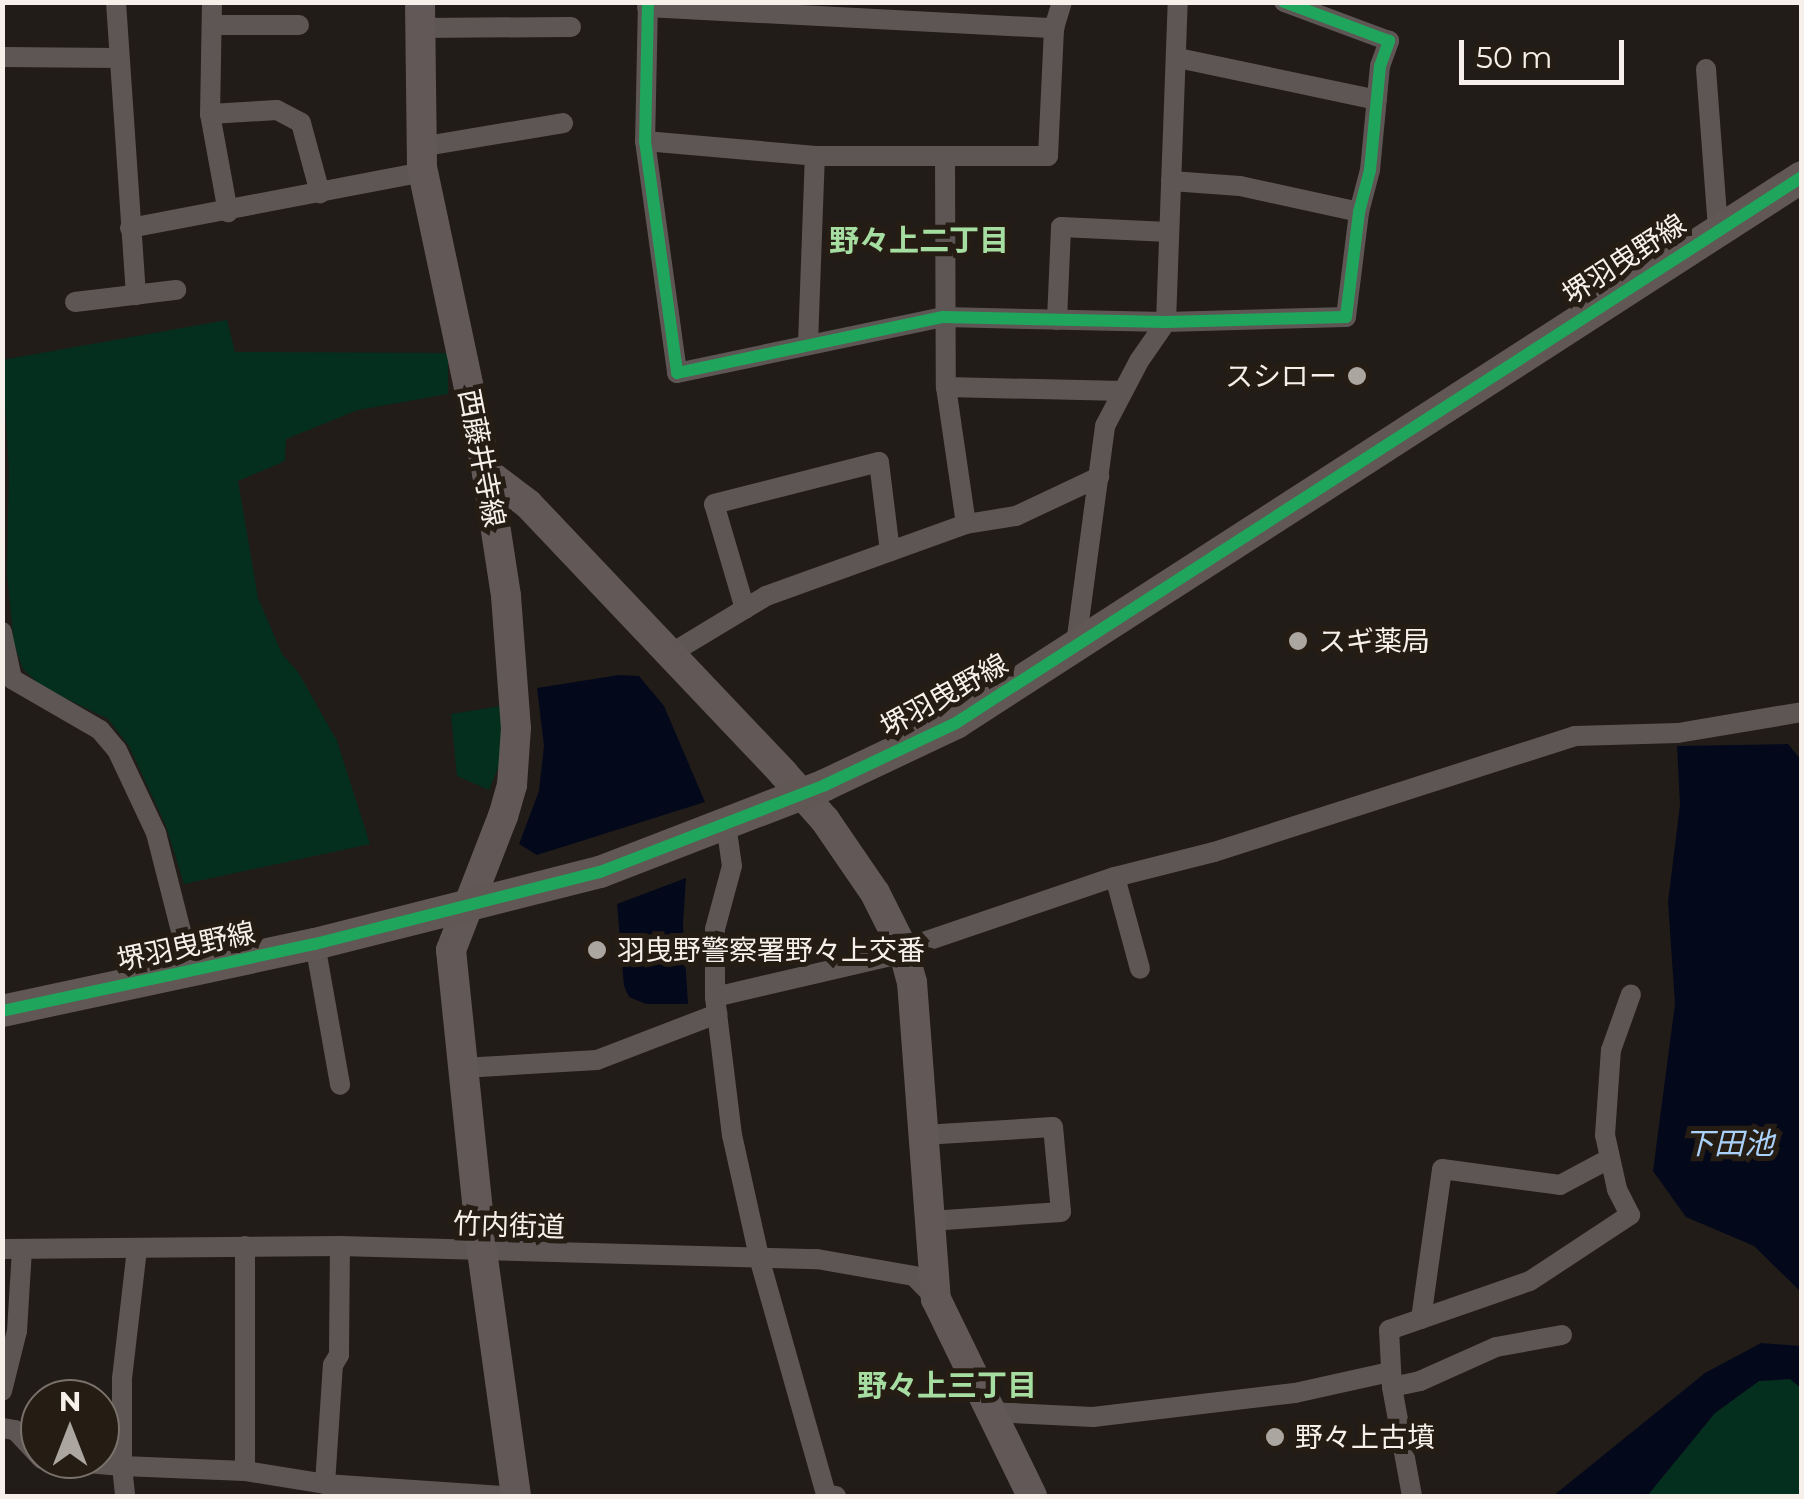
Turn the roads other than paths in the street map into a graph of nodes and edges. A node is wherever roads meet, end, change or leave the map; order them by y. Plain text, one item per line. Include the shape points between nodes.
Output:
1 (116, 2) edge
2 (212, 2) edge
3 (1062, 2) edge
4 (1178, 2) edge
5 (1284, 2) edge
6 (647, 4) edge
7 (420, 15) edge
8 (212, 25) junction
9 (298, 26) dead end
10 (571, 27) dead end
11 (1054, 28) junction
12 (2, 57) edge
13 (117, 58) junction
14 (1178, 58) junction
15 (1706, 70) dead end
16 (1377, 100) junction
17 (210, 114) junction
18 (563, 123) dead end
19 (646, 141) junction
20 (815, 156) junction
21 (946, 157) junction
22 (422, 160) junction
23 (1802, 177) edge
24 (1172, 181) junction
25 (320, 193) junction
26 (228, 212) junction
27 (1358, 212) junction
28 (1718, 226) junction
29 (130, 228) junction
30 (1169, 232) junction
31 (176, 290) dead end
32 (136, 295) junction
33 (75, 302) dead end
34 (943, 318) junction
35 (1058, 320) junction
36 (1166, 322) junction
37 (808, 344) junction
38 (946, 387) junction
39 (1123, 391) junction
40 (487, 473) junction
41 (1099, 477) junction
42 (966, 524) junction
43 (890, 551) junction
44 (745, 609) junction
45 (2, 632) edge
46 (1076, 644) junction
47 (670, 654) junction
48 (1802, 712) edge
49 (802, 796) junction
50 (726, 824) junction
51 (1116, 877) junction
52 (464, 908) junction
53 (315, 944) junction
54 (903, 951) junction
55 (1140, 969) dead end
56 (192, 970) junction
57 (1630, 994) dead end
58 (716, 1005) junction
59 (2, 1011) edge
60 (462, 1068) junction
61 (340, 1085) dead end
62 (923, 1135) junction
63 (1609, 1160) junction
64 (930, 1221) junction
65 (245, 1246) junction
66 (340, 1246) junction
67 (12, 1249) edge
68 (137, 1249) junction
69 (482, 1252) junction
70 (760, 1260) junction
71 (936, 1300) junction
72 (1421, 1319) junction
73 (1562, 1335) dead end
74 (1391, 1380) junction
75 (2, 1391) edge
76 (991, 1412) junction
77 (122, 1466) junction
78 (245, 1471) junction
79 (325, 1484) junction
80 (124, 1496) edge
81 (499, 1496) edge
82 (516, 1496) edge
83 (836, 1496) edge
84 (1032, 1496) edge
85 (1412, 1496) edge

1 - 13 street
2 - 8 street
3 - 11 street
4 - 14 street
5 - 16 street via 1389,41
6 - 11 street
6 - 19 street
7 - 10 street
7 - 22 street, 西藤井寺線
8 - 9 street
8 - 17 street
11 - 21 street via 1048,156
12 - 13 street
13 - 29 street
14 - 16 street
14 - 24 street
15 - 28 street
16 - 27 street
17 - 25 street via 277,110 301,123
17 - 26 street
18 - 22 street
19 - 20 street
19 - 37 street via 678,373
20 - 21 street
20 - 37 street
21 - 34 street
22 - 25 street
22 - 40 street, 西藤井寺線
23 - 28 main road, 堺羽曳野線
24 - 27 street via 1240,186
24 - 30 street
25 - 26 street
26 - 29 street
27 - 36 street via 1346,317
28 - 46 main road, 堺羽曳野線
29 - 32 street
30 - 35 street via 1061,226
30 - 36 street
31 - 32 street
32 - 33 street
34 - 35 street
34 - 37 street
34 - 38 street
35 - 36 street
36 - 39 street
38 - 39 street
38 - 42 street
39 - 41 street via 1105,426
40 - 47 street via 528,504
40 - 52 street, 西藤井寺線 via 506,596 516,755 502,816
41 - 42 street via 1016,516
41 - 46 street
42 - 43 street
43 - 44 street
43 - 44 street via 879,462 714,504
44 - 47 street
45 - 56 street via 12,679 100,730 116,750 156,833
46 - 49 main road, 堺羽曳野線 via 956,723
47 - 49 street
48 - 51 street via 1678,733 1575,736
49 - 50 main road, 堺羽曳野線
49 - 54 street via 875,893
50 - 52 main road, 堺羽曳野線 via 600,872
50 - 58 street via 732,866 715,929
51 - 54 street
51 - 55 street
52 - 53 main road, 堺羽曳野線
52 - 60 street, 西藤井寺線 via 450,950
53 - 56 main road, 堺羽曳野線
53 - 61 street
54 - 58 street
54 - 62 street via 912,982
56 - 59 main road, 堺羽曳野線
57 - 63 street via 1611,1050
58 - 60 street via 597,1060
58 - 70 street via 732,1136
60 - 69 street, 西藤井寺線
62 - 64 street
62 - 64 street via 1053,1128 1061,1212
63 - 72 street via 1630,1216 1530,1281
63 - 72 street via 1560,1184 1442,1169
64 - 71 street
65 - 66 street, 竹内街道
65 - 68 street, 竹内街道
65 - 78 street
66 - 69 street, 竹内街道
66 - 79 street
67 - 68 street, 竹内街道
67 - 75 street via 17,1331
68 - 77 street via 122,1378
69 - 70 street, 竹内街道
69 - 82 street, 西藤井寺線
70 - 71 street, 竹内街道 via 868,1265 914,1276
70 - 83 street via 826,1495
71 - 76 street
72 - 74 street via 1389,1330
73 - 74 street via 1496,1347 1420,1380
74 - 76 street via 1093,1417
74 - 85 street
76 - 84 street
77 - 78 street
77 - 80 street
78 - 79 street
79 - 81 street

